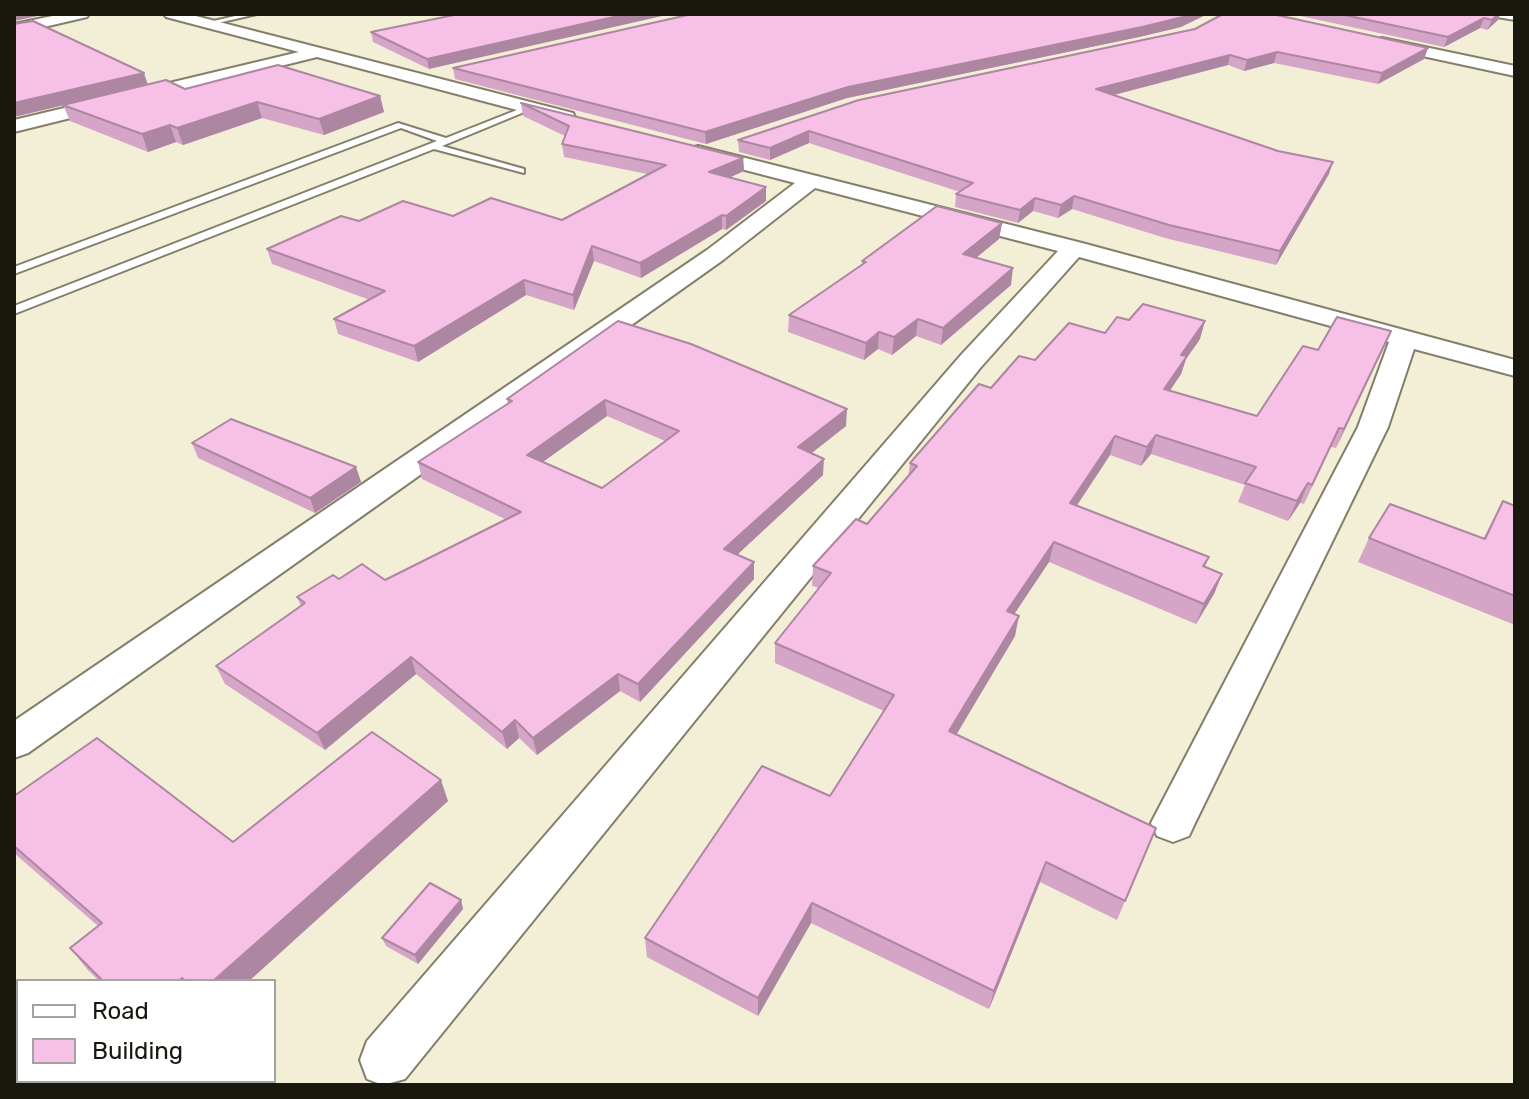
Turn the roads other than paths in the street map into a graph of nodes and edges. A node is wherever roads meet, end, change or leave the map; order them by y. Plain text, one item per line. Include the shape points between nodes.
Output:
1 (82, 14) edge
2 (171, 14) edge
3 (254, 14) edge
4 (1502, 14) edge
5 (1515, 16) edge
6 (209, 23) junction
7 (14, 29) edge
8 (1361, 38) edge
9 (320, 52) junction
10 (454, 71) edge
11 (1515, 71) edge
12 (423, 78) junction
13 (530, 108) junction
14 (588, 123) edge
15 (14, 126) edge
16 (446, 141) junction
17 (732, 144) edge
18 (434, 146) junction
19 (675, 146) edge
20 (704, 154) junction
21 (521, 171) dead end
22 (811, 181) junction
23 (1074, 248) junction
24 (14, 271) edge
25 (14, 310) edge
26 (1404, 338) junction
27 (1515, 368) edge
28 (14, 742) edge
29 (1173, 823) dead end
30 (386, 1060) dead end

1 - 7 street
2 - 6 street
3 - 6 lane
4 - 5 street
6 - 9 street
8 - 11 street
9 - 12 street
9 - 15 street
10 - 12 street
12 - 13 street
13 - 14 street
13 - 16 lane
16 - 18 lane
16 - 24 lane via 401,125
17 - 20 street
18 - 21 lane
18 - 25 lane
19 - 20 street
20 - 22 street
22 - 23 street
22 - 28 street via 715,255
23 - 26 street
23 - 30 street via 971,361
26 - 27 street
26 - 29 street via 1373,427

